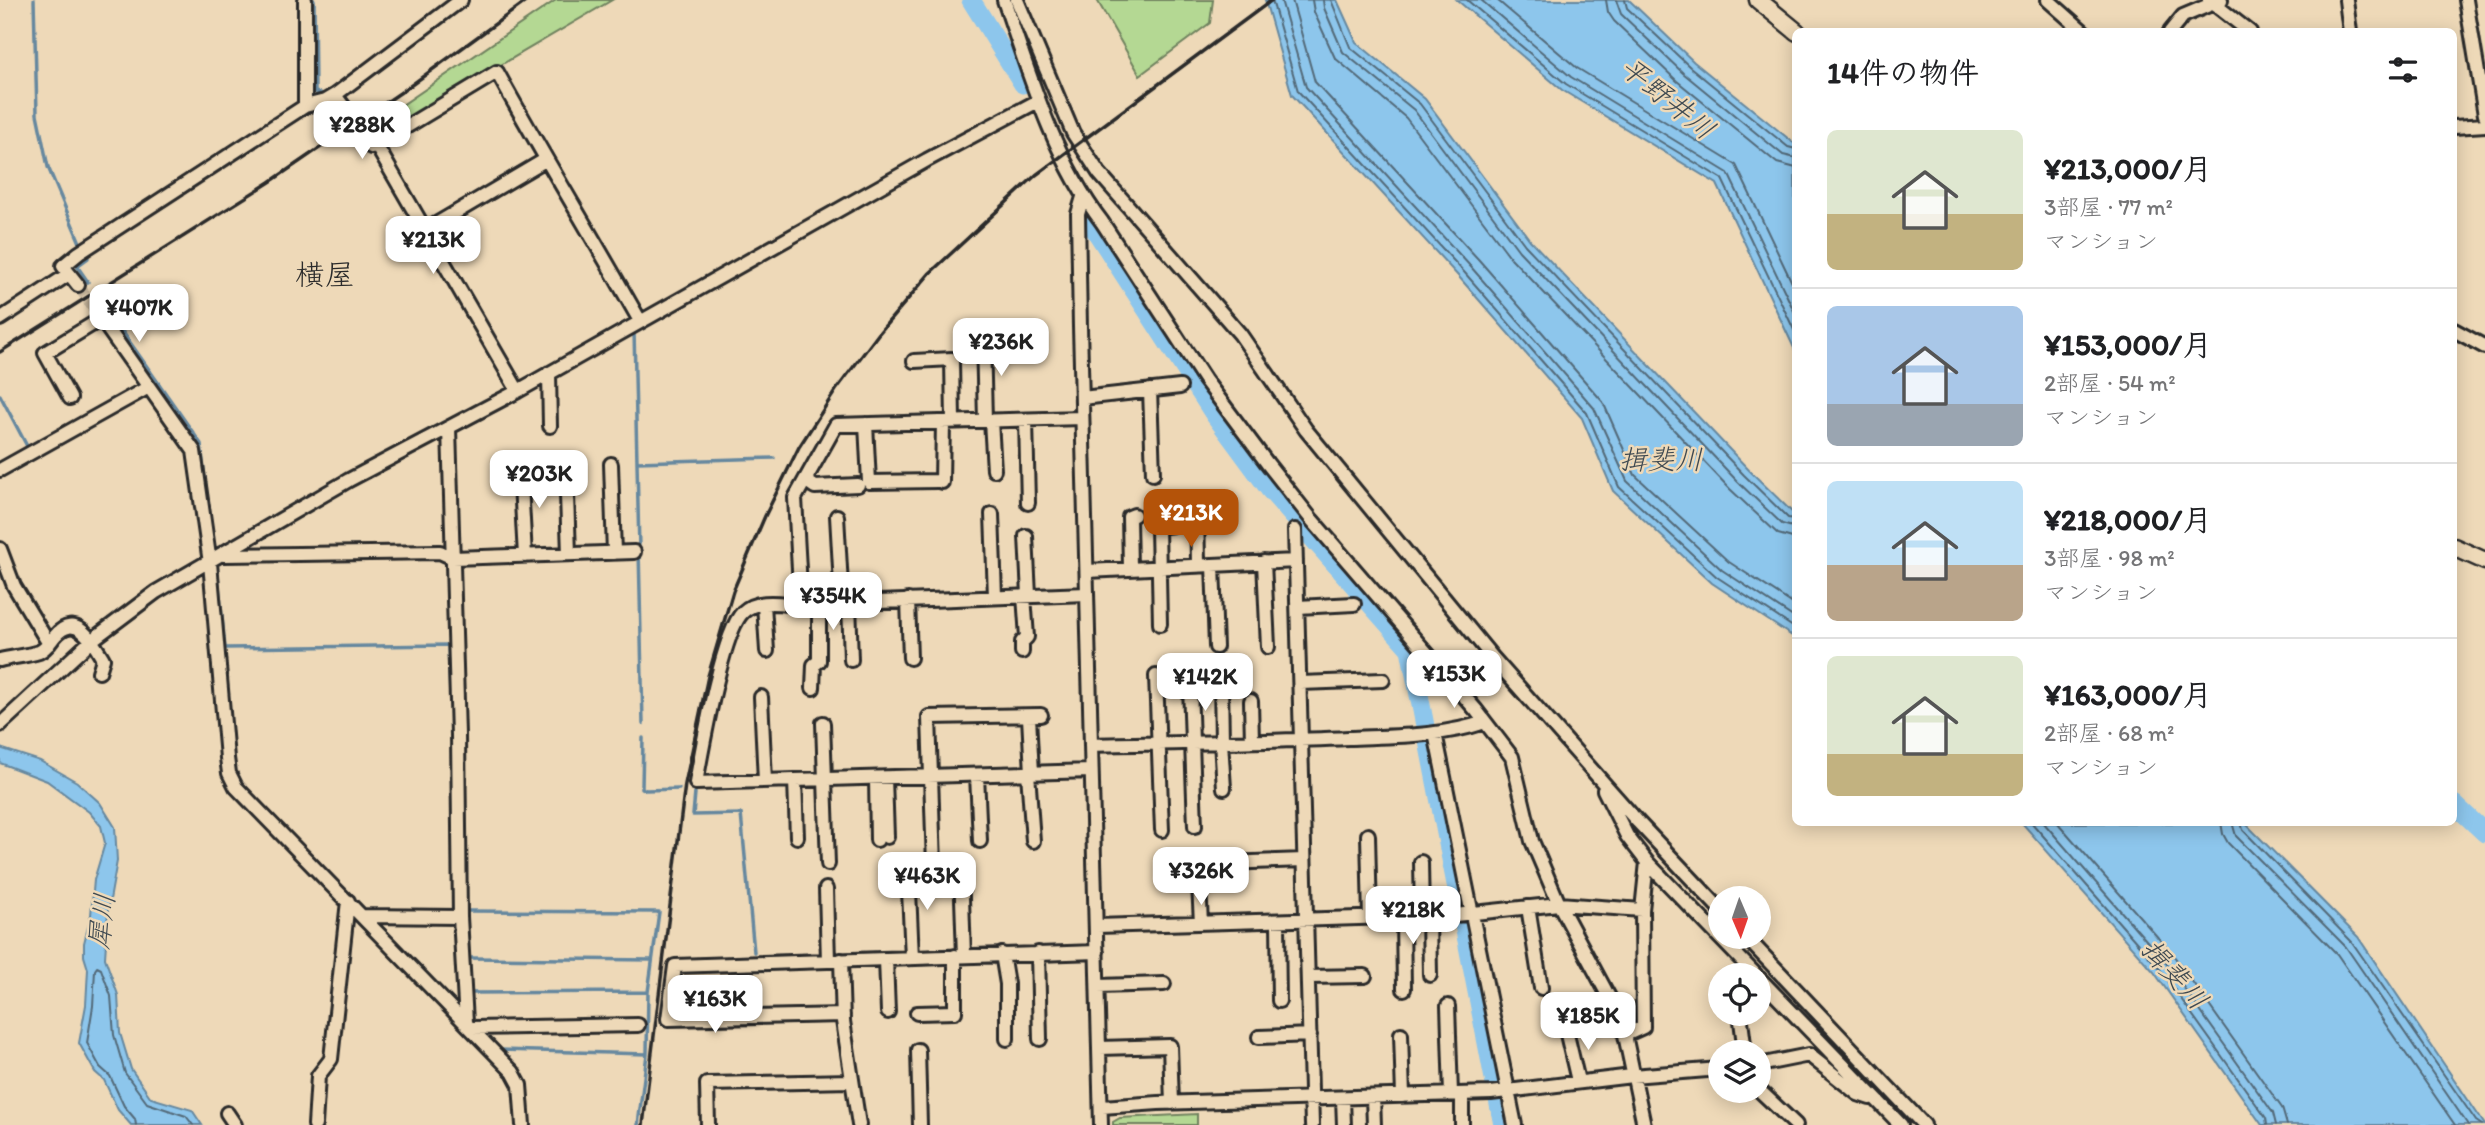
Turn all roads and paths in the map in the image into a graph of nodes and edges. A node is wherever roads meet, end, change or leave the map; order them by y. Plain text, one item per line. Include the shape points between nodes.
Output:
1 (305, 0) edge
2 (461, 0) edge
3 (1004, 0) edge
4 (1017, 0) edge
5 (1758, 0) edge
6 (1767, 0) edge
7 (2048, 0) edge
8 (2346, 0) edge
9 (2466, 0) edge
10 (2214, 1) edge
11 (1792, 28) edge
12 (1792, 28) edge
13 (2080, 28) edge
14 (2173, 28) edge
15 (2245, 28) edge
16 (2350, 28) edge
17 (335, 95) junction
18 (1038, 101) junction
19 (305, 106) junction
20 (344, 107) tunnel mouth
21 (2485, 115) edge
22 (2485, 125) edge
23 (2457, 127) edge
24 (365, 137) tunnel mouth
25 (376, 145) junction
26 (545, 160) junction
27 (1083, 197) junction
28 (426, 230) junction
29 (0, 319) edge
30 (640, 321) junction
31 (2457, 332) edge
32 (983, 337) dead end
33 (2485, 347) edge
34 (914, 361) dead end
35 (549, 373) junction
36 (1180, 387) dead end
37 (148, 388) junction
38 (1150, 390) junction
39 (518, 391) junction
40 (70, 398) dead end
41 (1082, 398) junction
42 (1082, 418) junction
43 (1026, 420) junction
44 (988, 421) junction
45 (948, 422) junction
46 (866, 424) junction
47 (550, 426) dead end
48 (449, 428) junction
49 (611, 464) dead end
50 (566, 465) dead end
51 (520, 466) dead end
52 (0, 470) edge
53 (994, 470) dead end
54 (1153, 474) dead end
55 (805, 480) junction
56 (858, 485) dead end
57 (1028, 503) dead end
58 (1197, 506) dead end
59 (992, 514) dead end
60 (1134, 515) dead end
61 (837, 516) dead end
62 (1173, 525) dead end
63 (1295, 530) dead end
64 (1026, 536) dead end
65 (2457, 548) edge
66 (0, 549) edge
67 (634, 552) dead end
68 (614, 553) junction
69 (569, 554) junction
70 (223, 555) junction
71 (525, 556) junction
72 (453, 558) junction
73 (1296, 561) junction
74 (2485, 561) edge
75 (1264, 562) junction
76 (209, 563) junction
77 (1198, 565) junction
78 (1213, 565) junction
79 (1153, 567) junction
80 (1130, 568) junction
81 (1087, 570) junction
82 (1087, 594) junction
83 (995, 596) junction
84 (1027, 596) junction
85 (908, 600) junction
86 (846, 603) junction
87 (764, 604) junction
88 (819, 604) junction
89 (1354, 604) dead end
90 (801, 605) junction
91 (1298, 607) junction
92 (1156, 624) dead end
93 (92, 640) junction
94 (49, 644) junction
95 (1216, 647) dead end
96 (1268, 647) dead end
97 (767, 650) dead end
98 (1022, 652) dead end
99 (910, 658) dead end
100 (0, 660) edge
101 (851, 660) dead end
102 (99, 672) dead end
103 (1156, 676) dead end
104 (1383, 680) dead end
105 (1221, 683) dead end
106 (1300, 683) junction
107 (1190, 686) dead end
108 (813, 688) dead end
109 (761, 697) dead end
110 (1251, 701) dead end
111 (1485, 722) junction
112 (823, 723) dead end
113 (0, 725) edge
114 (1435, 733) junction
115 (1302, 740) junction
116 (1252, 741) junction
117 (1222, 742) junction
118 (1192, 743) junction
119 (1159, 744) junction
120 (1091, 745) junction
121 (1091, 771) junction
122 (1030, 773) junction
123 (977, 775) junction
124 (1597, 775) junction
125 (930, 777) junction
126 (880, 778) junction
127 (825, 779) junction
128 (791, 780) junction
129 (765, 781) junction
130 (1224, 788) dead end
131 (1195, 826) dead end
132 (1162, 830) dead end
133 (1368, 835) dead end
134 (793, 837) dead end
135 (882, 838) dead end
136 (980, 841) dead end
137 (1032, 841) dead end
138 (1304, 860) junction
139 (1422, 862) dead end
140 (1647, 862) junction
141 (828, 864) dead end
142 (934, 865) dead end
143 (908, 868) dead end
144 (961, 870) dead end
145 (826, 888) dead end
146 (1708, 896) edge
147 (348, 901) junction
148 (1559, 904) junction
149 (1528, 907) junction
150 (1642, 910) junction
151 (1471, 913) junction
152 (362, 916) junction
153 (1425, 916) junction
154 (460, 917) junction
155 (1403, 917) junction
156 (1370, 918) junction
157 (1278, 921) junction
158 (1306, 921) junction
159 (1201, 923) junction
160 (1097, 926) junction
161 (1757, 949) edge
162 (1097, 952) junction
163 (1038, 953) junction
164 (1002, 954) junction
165 (960, 956) junction
166 (886, 958) junction
167 (912, 958) junction
168 (835, 960) junction
169 (1744, 963) edge
170 (1430, 975) dead end
171 (1366, 976) dead end
172 (1308, 977) junction
173 (1164, 984) dead end
174 (1098, 986) junction
175 (1541, 988) dead end
176 (1404, 989) dead end
177 (1771, 991) edge
178 (1279, 1002) dead end
179 (1448, 1006) dead end
180 (888, 1012) dead end
181 (917, 1013) dead end
182 (843, 1015) junction
183 (469, 1025) junction
184 (638, 1025) dead end
185 (1566, 1030) dead end
186 (1401, 1034) dead end
187 (1310, 1035) junction
188 (1625, 1035) junction
189 (1259, 1037) dead end
190 (1007, 1039) dead end
191 (1040, 1039) dead end
192 (1100, 1048) junction
193 (918, 1050) dead end
194 (1771, 1063) edge
195 (1708, 1070) edge
196 (1633, 1076) junction
197 (852, 1081) junction
198 (1578, 1082) junction
199 (1509, 1091) junction
200 (1456, 1094) junction
201 (1403, 1096) junction
202 (1373, 1097) junction
203 (1343, 1098) junction
204 (1311, 1099) junction
205 (1771, 1101) edge
206 (1877, 1101) junction
207 (1172, 1103) junction
208 (1102, 1107) junction
209 (227, 1113) dead end
210 (235, 1125) edge
211 (315, 1125) edge
212 (523, 1125) edge
213 (708, 1125) edge
214 (859, 1125) edge
215 (920, 1125) edge
216 (1101, 1125) edge
217 (1311, 1125) edge
218 (1344, 1125) edge
219 (1374, 1125) edge
220 (1462, 1125) edge
221 (1515, 1125) edge
222 (1644, 1125) edge
223 (1796, 1125) edge
224 (1900, 1125) edge
225 (1924, 1125) edge

1 - 19 street
2 - 17 street
3 - 18 street
4 - 124 street via 1073,133 1098,173 1240,334 1350,485
5 - 11 main road
6 - 12 street
7 - 13 street
8 - 16 street
9 - 21 street
10 - 14 street via 2183,16
10 - 15 street
17 - 19 street
17 - 20 street
18 - 27 street
18 - 30 street
19 - 29 street via 62,265 74,279
22 - 23 street
24 - 25 street via 371,146
25 - 26 street via 497,72
25 - 28 street
26 - 28 street
26 - 30 street
27 - 41 street via 1078,214
27 - 111 street via 1205,380 1267,463
28 - 39 street
30 - 35 street
31 - 33 street
32 - 44 street
34 - 45 street via 952,359
35 - 39 street
35 - 47 street
36 - 38 street
37 - 40 street via 102,319 46,353
37 - 52 street
37 - 76 street via 194,452
38 - 41 street
38 - 54 street
39 - 48 street
41 - 42 street
42 - 43 street
42 - 81 street
43 - 44 street
43 - 57 street
44 - 45 street
44 - 53 street
45 - 46 street
45 - 46 street via 939,481 869,482
46 - 55 street via 836,425
48 - 70 street via 269,525
48 - 72 street
49 - 68 street
50 - 69 street
51 - 71 street
55 - 56 street via 815,487
55 - 90 street via 795,498
58 - 77 street
59 - 83 street
60 - 80 street via 1129,517
61 - 86 street
62 - 79 street via 1158,527
63 - 73 street
64 - 84 street
65 - 74 main road
66 - 94 street via 14,586
67 - 68 street
68 - 69 street
69 - 71 street
70 - 72 street via 440,552
70 - 76 street
71 - 72 street
72 - 154 street
73 - 75 street
73 - 91 street
75 - 78 street
75 - 96 street
76 - 93 street via 156,592
76 - 147 street via 229,773 236,787
77 - 78 street
77 - 79 street
78 - 95 street
79 - 80 street
79 - 92 street
80 - 81 street
81 - 82 street
82 - 84 street
82 - 120 street
83 - 84 street
83 - 85 street
84 - 98 street via 1027,637
85 - 86 street
85 - 99 street
86 - 88 street
86 - 101 street
87 - 90 street
87 - 97 street
87 - 129 street via 743,612 731,633 696,783
88 - 90 street
88 - 108 street via 819,660 814,665
89 - 91 street
91 - 106 street
93 - 94 street via 72,627 62,629
93 - 102 street via 103,659
93 - 113 street
94 - 100 street via 40,651
103 - 119 street
104 - 106 street
105 - 117 street
106 - 115 street
107 - 118 street
109 - 129 street
110 - 116 street
111 - 114 street
111 - 148 street via 1512,757 1532,841
112 - 127 street
114 - 115 street
114 - 151 street
115 - 116 street
115 - 138 street
116 - 117 street
117 - 118 street
117 - 130 street
118 - 119 street
118 - 131 street
119 - 120 street
119 - 132 street
120 - 121 street
121 - 122 street
121 - 160 street
122 - 123 street
122 - 125 street via 1035,716 929,718
122 - 137 street
123 - 125 street
123 - 136 street
124 - 140 street via 1627,836
124 - 146 street
125 - 126 street
125 - 142 street
126 - 127 street
126 - 135 street
127 - 128 street
127 - 141 street
128 - 129 street
128 - 134 street
133 - 156 street
138 - 158 street
138 - 159 street via 1198,864
139 - 153 street
140 - 150 street
140 - 169 street
143 - 167 street
144 - 165 street
145 - 168 street
147 - 152 street
147 - 211 street via 331,1059 318,1076
148 - 149 street
148 - 150 street
148 - 188 street
149 - 151 street
149 - 175 street
150 - 188 street via 1643,1027
151 - 153 street
151 - 199 street
152 - 154 street
152 - 183 street
153 - 155 street
153 - 170 street
154 - 183 street
155 - 156 street
155 - 176 street
156 - 158 street
157 - 158 street
157 - 159 street
157 - 178 street
158 - 172 street
159 - 160 street
160 - 162 street
161 - 225 street
162 - 163 street
162 - 174 street
163 - 164 street
163 - 191 street
164 - 165 street
164 - 190 street
165 - 167 street
165 - 181 street via 955,1012
166 - 167 street
166 - 168 street
166 - 180 street
168 - 182 street
168 - 182 street via 676,966 668,1019
171 - 172 street
172 - 187 street
173 - 174 street
174 - 192 street
177 - 206 street
179 - 200 street
182 - 197 street
183 - 184 street
183 - 212 street via 517,1078
185 - 198 street
186 - 201 street
187 - 189 street
187 - 204 street
188 - 196 street
192 - 207 street via 1170,1046
192 - 208 street
193 - 215 street
194 - 206 street via 1809,1055 1858,1094
195 - 196 street
196 - 198 street
196 - 222 street
197 - 213 street via 707,1084
197 - 214 street
198 - 199 street
199 - 200 street
199 - 221 street
200 - 201 street
200 - 220 street
201 - 202 street
202 - 203 street
202 - 219 street
203 - 204 street
203 - 218 street
204 - 207 street
204 - 217 street
205 - 223 street
206 - 224 street
207 - 208 street
208 - 216 street
209 - 210 street

